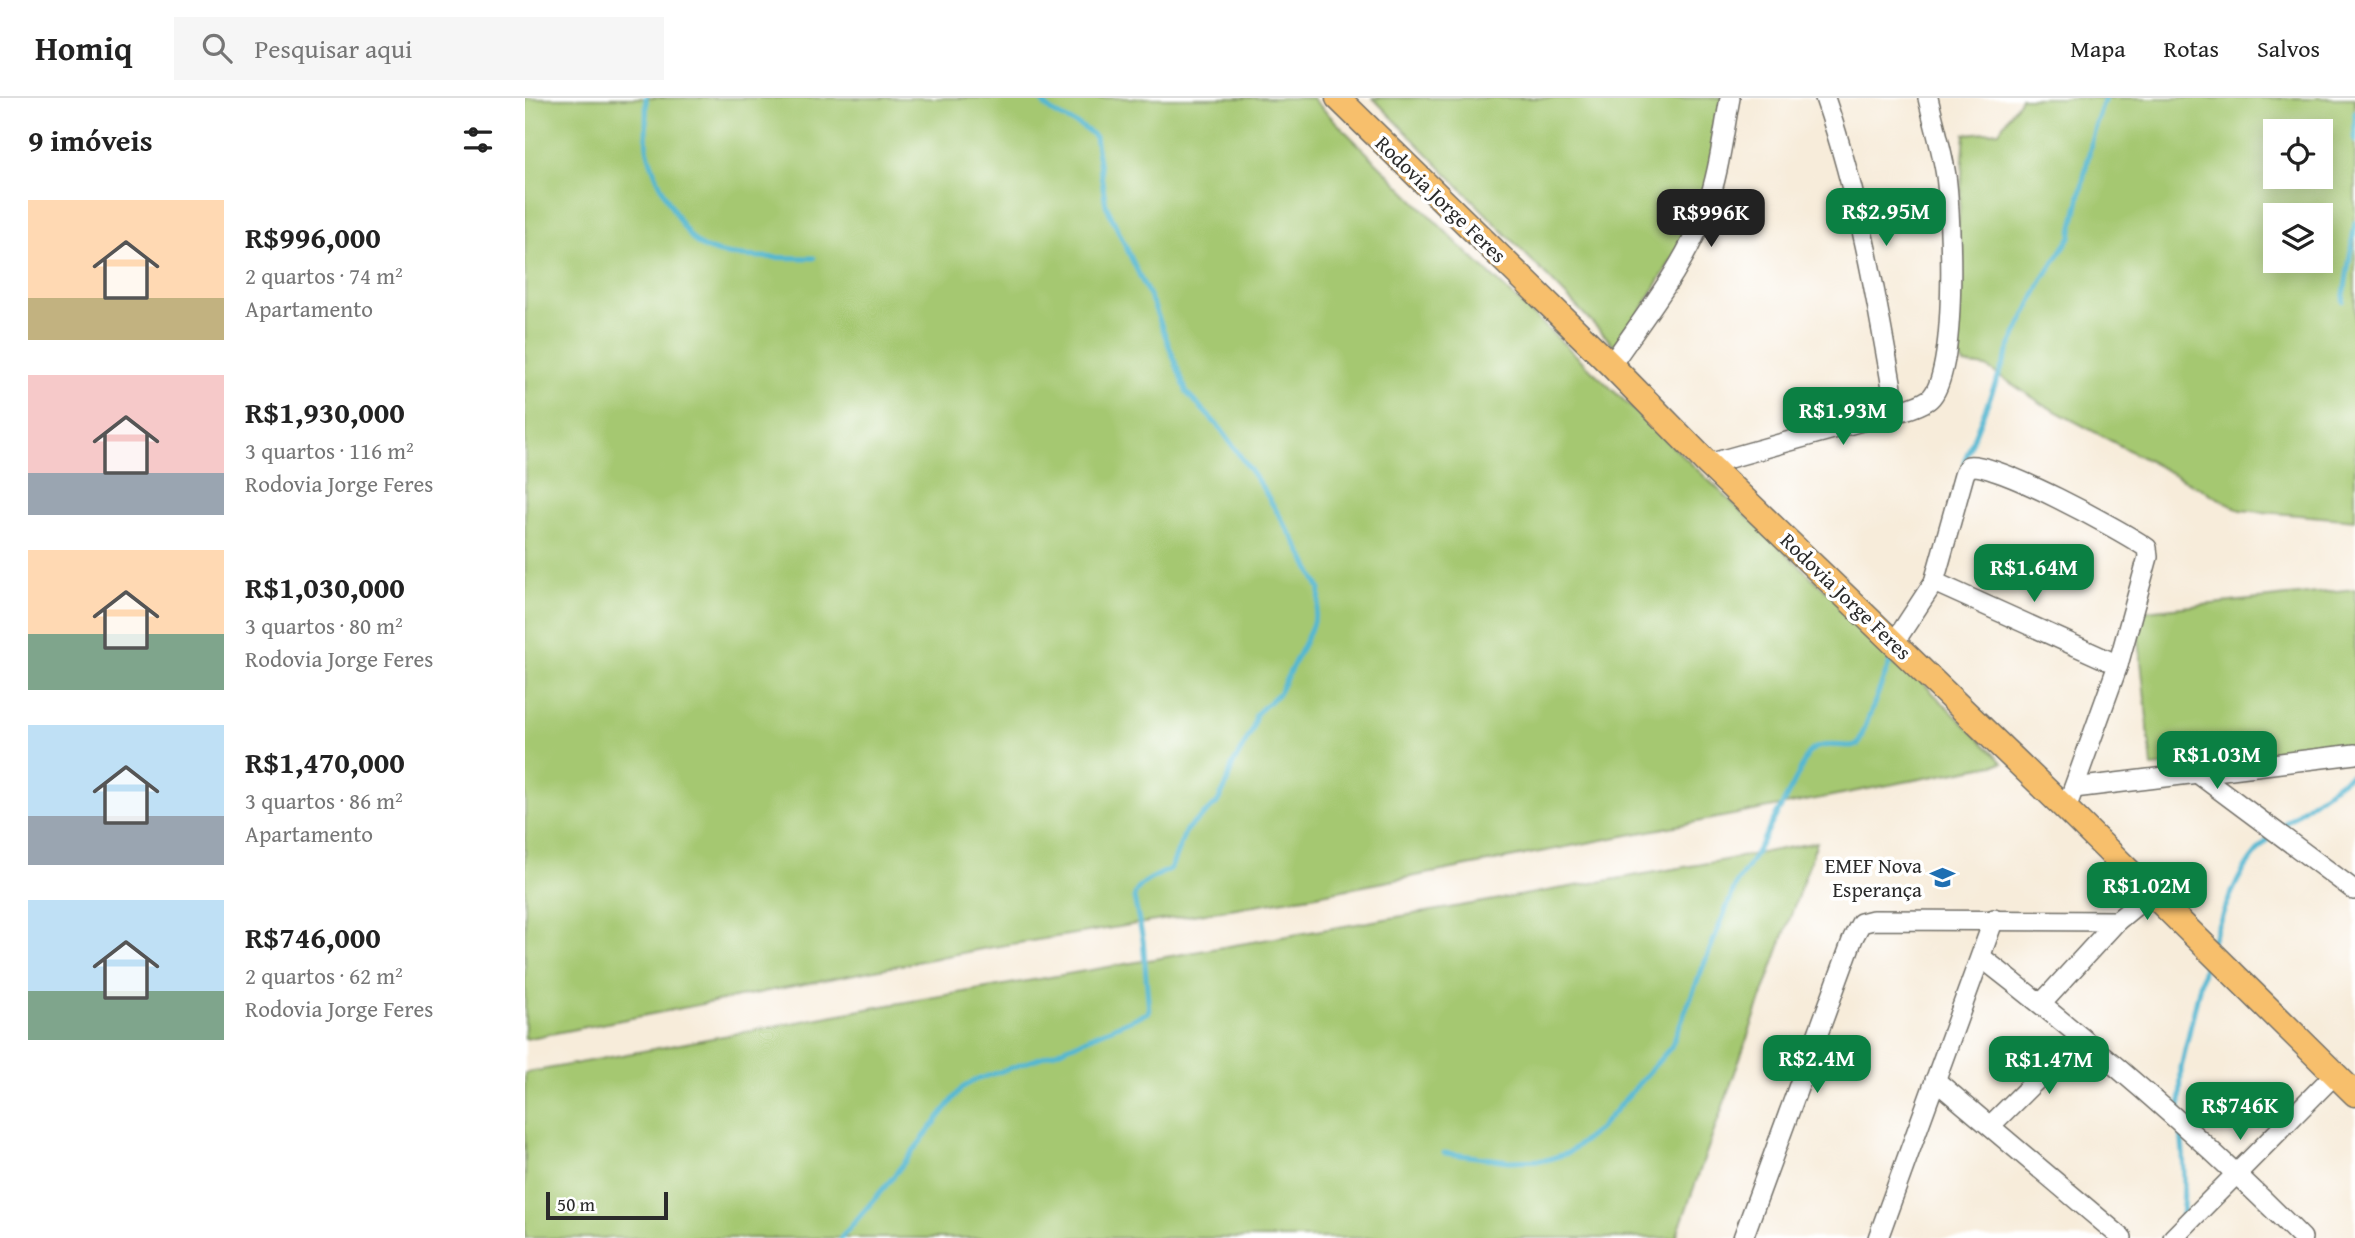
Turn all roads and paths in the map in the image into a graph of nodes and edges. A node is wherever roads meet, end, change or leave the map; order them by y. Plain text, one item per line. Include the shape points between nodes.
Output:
1 (1338, 98) edge
2 (1730, 98) edge
3 (1825, 98) edge
4 (1927, 98) edge
5 (1611, 365) junction
6 (1896, 411) junction
7 (1708, 464) junction
8 (1934, 582) junction
9 (1894, 643) junction
10 (2118, 665) junction
11 (2355, 754) edge
12 (2197, 773) junction
13 (2070, 799) junction
14 (2354, 890) edge
15 (2151, 893) junction
16 (1994, 919) junction
17 (2117, 921) junction
18 (1981, 957) junction
19 (2041, 1004) junction
20 (2080, 1037) junction
21 (2335, 1074) junction
22 (1935, 1080) junction
23 (2355, 1094) edge
24 (1990, 1126) junction
25 (2238, 1172) junction
26 (1743, 1238) edge
27 (1878, 1238) edge
28 (2122, 1238) edge
29 (2173, 1238) edge
30 (2302, 1238) edge

1 - 5 main road, Rodovia Jorge Feres
2 - 5 street via 1713,187 1697,232
3 - 6 street via 1876,293
4 - 6 street via 1946,173 1952,232 1947,354 1941,382 1932,397
5 - 7 main road, Rodovia Jorge Feres
6 - 7 street
7 - 9 main road, Rodovia Jorge Feres
8 - 9 street
8 - 10 street
8 - 10 street via 1968,466 2021,482 2147,548
9 - 13 main road, Rodovia Jorge Feres
10 - 13 street
11 - 12 street
12 - 13 street
12 - 14 street
13 - 15 main road, Rodovia Jorge Feres
15 - 17 street
15 - 21 main road, Rodovia Jorge Feres
16 - 17 street
16 - 18 street
16 - 26 street via 1873,920 1857,928
17 - 19 street
18 - 19 street
18 - 22 street
19 - 20 street
20 - 24 street
20 - 25 street
21 - 23 main road, Rodovia Jorge Feres
21 - 25 street
22 - 24 street
22 - 27 street
24 - 28 street
25 - 29 street
25 - 30 street

